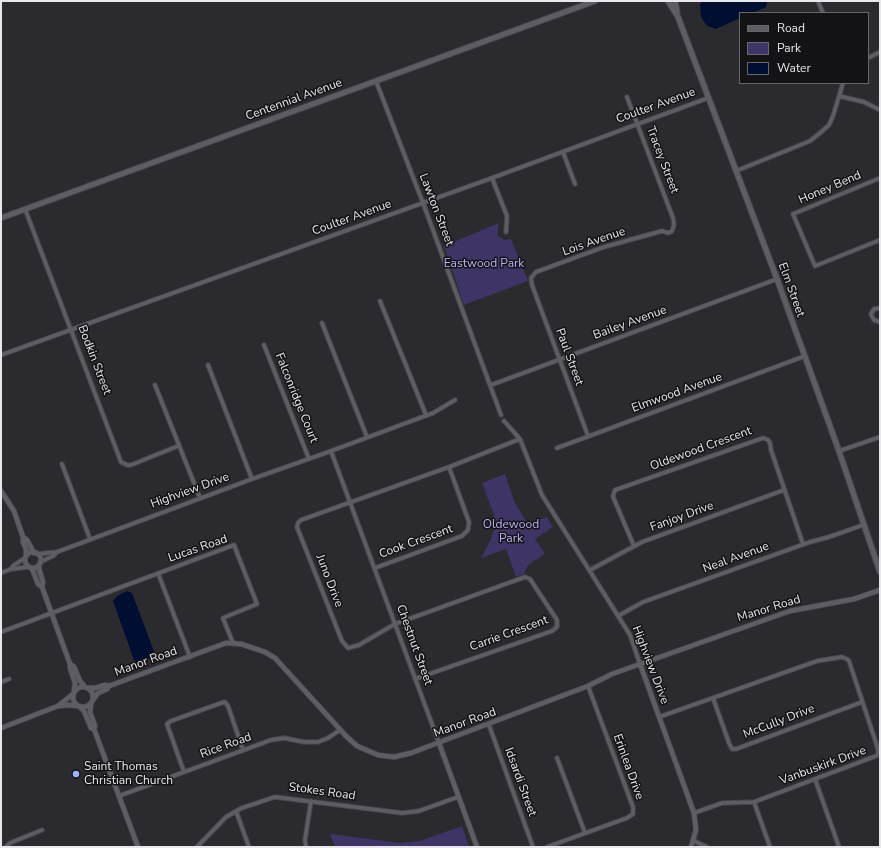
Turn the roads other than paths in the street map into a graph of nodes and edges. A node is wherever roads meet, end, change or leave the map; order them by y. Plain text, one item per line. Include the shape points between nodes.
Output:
1 (595, 1) edge
2 (668, 1) edge
3 (675, 1) edge
4 (818, 1) edge
5 (823, 12) edge
6 (678, 17) junction
7 (880, 52) edge
8 (869, 58) edge
9 (376, 80) junction
10 (843, 84) edge
11 (839, 96) junction
12 (627, 97) dead end
13 (708, 98) junction
14 (880, 110) edge
15 (637, 124) junction
16 (563, 152) junction
17 (736, 172) junction
18 (492, 178) junction
19 (880, 178) edge
20 (575, 184) dead end
21 (423, 203) junction
22 (25, 209) junction
23 (1, 218) edge
24 (672, 231) joint
25 (506, 232) dead end
26 (880, 240) edge
27 (777, 279) junction
28 (532, 285) joint
29 (380, 301) dead end
30 (880, 308) edge
31 (880, 322) edge
32 (322, 323) dead end
33 (72, 329) junction
34 (264, 344) dead end
35 (1, 355) edge
36 (805, 356) junction
37 (560, 360) junction
38 (208, 365) dead end
39 (155, 385) dead end
40 (491, 386) junction
41 (455, 400) dead end
42 (501, 415) dead end
43 (426, 416) junction
44 (504, 421) dead end
45 (588, 436) junction
46 (367, 437) junction
47 (880, 437) edge
48 (520, 440) junction
49 (178, 446) junction
50 (556, 448) dead end
51 (331, 451) junction
52 (838, 451) junction
53 (309, 459) junction
54 (62, 464) dead end
55 (449, 467) junction
56 (252, 479) junction
57 (784, 490) junction
58 (1, 491) edge
59 (200, 498) junction
60 (350, 503) junction
61 (863, 525) junction
62 (23, 537) junction
63 (90, 539) junction
64 (803, 544) junction
65 (634, 546) junction
66 (57, 552) junction
67 (36, 553) junction
68 (26, 557) junction
69 (40, 563) junction
70 (30, 568) junction
71 (375, 568) junction
72 (11, 569) junction
73 (590, 570) junction
74 (880, 572) edge
75 (1, 573) edge
76 (158, 573) junction
77 (42, 587) junction
78 (880, 590) edge
79 (51, 612) junction
80 (618, 616) junction
81 (395, 624) junction
82 (1, 632) edge
83 (233, 643) junction
84 (190, 657) junction
85 (70, 664) junction
86 (640, 664) junction
87 (9, 679) dead end
88 (416, 679) junction
89 (1, 682) edge
90 (109, 686) junction
91 (588, 686) junction
92 (87, 688) junction
93 (73, 693) junction
94 (713, 698) junction
95 (92, 701) junction
96 (862, 702) junction
97 (58, 706) junction
98 (78, 706) junction
99 (659, 717) junction
100 (489, 725) junction
101 (1, 728) edge
102 (94, 729) junction
103 (340, 730) junction
104 (439, 743) junction
105 (243, 750) junction
106 (557, 758) dead end
107 (184, 772) junction
108 (815, 779) junction
109 (119, 796) junction
110 (458, 797) junction
111 (311, 801) junction
112 (754, 802) junction
113 (236, 811) junction
114 (694, 813) junction
115 (42, 830) dead end
116 (584, 833) junction
117 (694, 840) junction
118 (6, 847) edge
119 (138, 847) edge
120 (197, 847) edge
121 (249, 847) edge
122 (306, 847) edge
123 (477, 847) edge
124 (533, 847) edge
125 (547, 847) edge
126 (691, 847) edge
127 (707, 847) edge
128 (770, 847) edge
129 (840, 847) edge

1 - 9 main road, Centennial Avenue
2 - 6 main road
3 - 6 main road
4 - 5 street
6 - 13 main road, Elm Street
7 - 8 street
9 - 21 street, Lawton Street
9 - 22 main road, Centennial Avenue
10 - 11 street
11 - 14 street via 864,102
11 - 17 street via 828,125 810,141
12 - 15 street, Tracey Street
13 - 15 street, Coulter Avenue
13 - 17 main road, Elm Street
15 - 16 street, Coulter Avenue
15 - 24 street, Tracey Street via 673,218
16 - 18 street, Coulter Avenue
16 - 20 street
17 - 27 main road, Elm Street
18 - 21 street, Coulter Avenue
18 - 25 street via 507,216
19 - 26 street, Honey Bend via 793,214 815,266
21 - 33 street, Coulter Avenue
21 - 40 street, Lawton Street
22 - 23 main road, Centennial Avenue
22 - 33 street, Bodkin Street
24 - 28 street, Lois Avenue via 662,231 604,247 536,272 531,278
27 - 36 main road, Elm Street
27 - 37 street, Bailey Avenue
28 - 37 street, Paul Street
29 - 43 street
30 - 31 street via 874,309 871,314 874,320
32 - 46 street
33 - 35 street, Coulter Avenue
33 - 49 street, Bodkin Street via 121,462 131,465
34 - 53 street, Falconridge Court
36 - 45 street, Elmwood Avenue
36 - 52 main road, Elm Street
37 - 40 street, Bailey Avenue
37 - 45 street, Paul Street
38 - 56 street
39 - 49 street
40 - 42 street, Lawton Street
41 - 43 street
43 - 46 street
44 - 48 street, Highview Drive
45 - 50 street, Elmwood Avenue
46 - 51 street
47 - 52 street
48 - 55 street
48 - 73 street, Highview Drive via 542,495
49 - 59 street
51 - 53 street, Highview Drive
51 - 60 street, Chestnut Street
52 - 61 main road, Elm Street
53 - 56 street, Highview Drive
54 - 63 street
55 - 60 street
55 - 71 street, Cook Crescent via 469,522 468,530 462,536
56 - 59 street, Highview Drive
57 - 64 street, Oldewood Crescent
57 - 65 street, Fanjoy Drive
57 - 65 street, Oldewood Crescent via 770,443 763,438 618,489 614,493 614,499
58 - 62 street via 14,511
59 - 63 street, Highview Drive
60 - 71 street, Chestnut Street
60 - 81 street, Juno Drive via 300,520 297,527 344,645 348,648 354,647
61 - 64 street, Neal Avenue
61 - 74 main road, Elm Street
62 - 67 street
62 - 68 street
63 - 66 street, Highview Drive
64 - 80 street, Neal Avenue via 643,602
65 - 73 street, Fanjoy Drive
66 - 67 street, Highview Drive
66 - 69 street, Highview Drive
67 - 68 street via 30,553
67 - 69 street via 40,557
68 - 70 street via 25,563
68 - 72 street
69 - 70 street via 36,568
69 - 77 street
70 - 72 street
70 - 77 street
71 - 81 street, Chestnut Street
72 - 75 street
73 - 80 street, Highview Drive
76 - 79 street, Lucas Road
76 - 83 street, Lucas Road via 234,545 257,604 223,618
76 - 84 street
77 - 79 street
78 - 86 street, Manor Road via 854,599 790,610
79 - 82 street, Lucas Road
79 - 85 street
80 - 86 street, Highview Drive via 630,635
81 - 88 street, Chestnut Street
81 - 88 street, Carrie Crescent via 525,577 530,579 557,620 557,626 552,631
83 - 84 street, Manor Road via 226,643
83 - 103 street, Manor Road via 246,645 275,658
84 - 90 street, Manor Road
85 - 92 street
85 - 93 street via 75,684
86 - 91 street, Manor Road
86 - 99 street, Highview Drive
87 - 89 street
88 - 104 street, Chestnut Street
90 - 92 street, Manor Road
90 - 95 street via 98,693
91 - 100 street, Manor Road
91 - 116 street, Erinlea Drive via 633,814
92 - 93 street via 79,687
92 - 95 street via 92,693
93 - 97 street
93 - 98 street via 73,701
94 - 96 street, Vanbuskirk Drive via 817,661 842,657 848,661
94 - 96 street, McCully Drive via 732,749
94 - 99 street, Vanbuskirk Drive
95 - 98 street via 86,707
95 - 102 street via 90,712
96 - 108 street, Vanbuskirk Drive via 878,754
97 - 98 street
97 - 101 street
98 - 102 street
99 - 114 street, Highview Drive
100 - 104 street, Manor Road
100 - 124 street, Idsardi Street
102 - 109 street
103 - 104 street, Manor Road via 357,746 386,756 411,754
103 - 105 street, Rice Road via 318,742 277,738
104 - 110 street, Chestnut Street
105 - 107 street, Rice Road
105 - 107 street via 225,702 171,721 167,724
106 - 116 street
107 - 109 street, Rice Road
108 - 112 street, Vanbuskirk Drive
108 - 129 street
109 - 119 street
110 - 111 street, Stokes Road via 419,811 402,814
110 - 123 street, Chestnut Street
111 - 113 street, Stokes Road via 275,797
111 - 122 street
112 - 114 street, Vanbuskirk Drive via 722,802
112 - 128 street
113 - 120 street, Stokes Road via 226,817
113 - 121 street
114 - 117 street, Highview Drive
115 - 118 street
116 - 125 street, Erinlea Drive
117 - 126 street, Highview Drive
117 - 127 street

